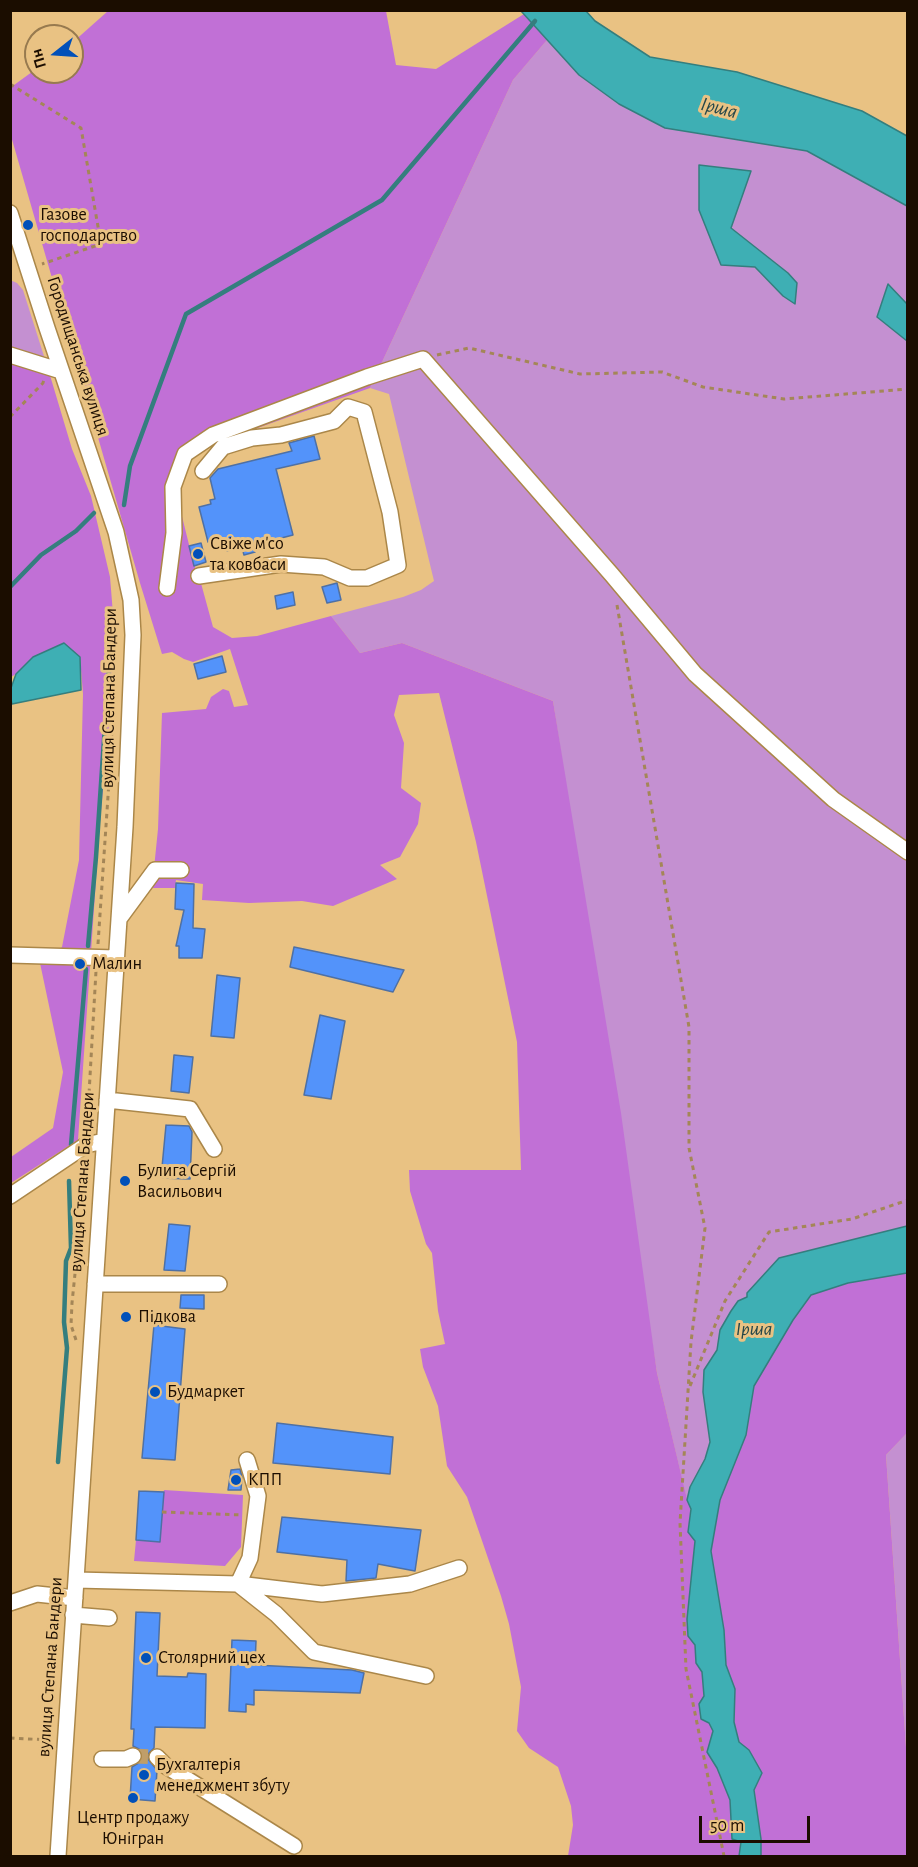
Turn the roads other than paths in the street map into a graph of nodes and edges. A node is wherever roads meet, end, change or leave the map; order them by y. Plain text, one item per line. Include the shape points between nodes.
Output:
1 (10, 213) edge
2 (10, 355) edge
3 (61, 371) junction
4 (203, 471) dead end
5 (110, 512) joint
6 (199, 576) dead end
7 (167, 588) dead end
8 (908, 852) edge
9 (181, 870) dead end
10 (119, 919) junction
11 (10, 955) edge
12 (116, 958) junction
13 (107, 1100) junction
14 (104, 1141) junction
15 (214, 1149) dead end
16 (10, 1196) edge
17 (95, 1284) junction
18 (219, 1284) dead end
19 (247, 1460) dead end
20 (459, 1568) dead end
21 (76, 1580) junction
22 (238, 1584) junction
23 (37, 1594) junction
24 (10, 1597) edge
25 (75, 1598) junction
26 (10, 1604) edge
27 (74, 1615) junction
28 (109, 1618) dead end
29 (426, 1676) dead end
30 (102, 1759) dead end
31 (130, 1760) tunnel mouth
32 (160, 1763) tunnel mouth
33 (294, 1846) dead end
34 (58, 1857) edge

1 - 3 street, Городищанська вулиця
2 - 3 street
3 - 5 street, Городищанська вулиця
4 - 6 street via 223,447 334,421 348,407 364,412 390,512 399,565 367,578 350,578 324,567 280,564
5 - 10 street, вулиця Степана Бандери via 127,576 134,635
7 - 8 street via 174,533 173,487 185,454 213,435 423,359 695,674 833,800
9 - 10 street via 154,870
10 - 12 street, вулиця Степана Бандери
11 - 12 street
12 - 13 street, вулиця Степана Бандери
13 - 14 street, вулиця Степана Бандери
13 - 15 street via 190,1109
14 - 16 street via 86,1145
14 - 17 street, вулиця Степана Бандери
17 - 18 street
17 - 21 street, вулиця Степана Бандери
19 - 22 street via 247,1553
20 - 22 street via 410,1584 322,1594
21 - 22 street
21 - 25 street, вулиця Степана Бандери
22 - 29 street via 314,1652
23 - 24 street
23 - 25 street
23 - 26 street
25 - 27 street, вулиця Степана Бандери
27 - 28 street
27 - 34 street, вулиця Степана Бандери
30 - 31 street
32 - 33 street

